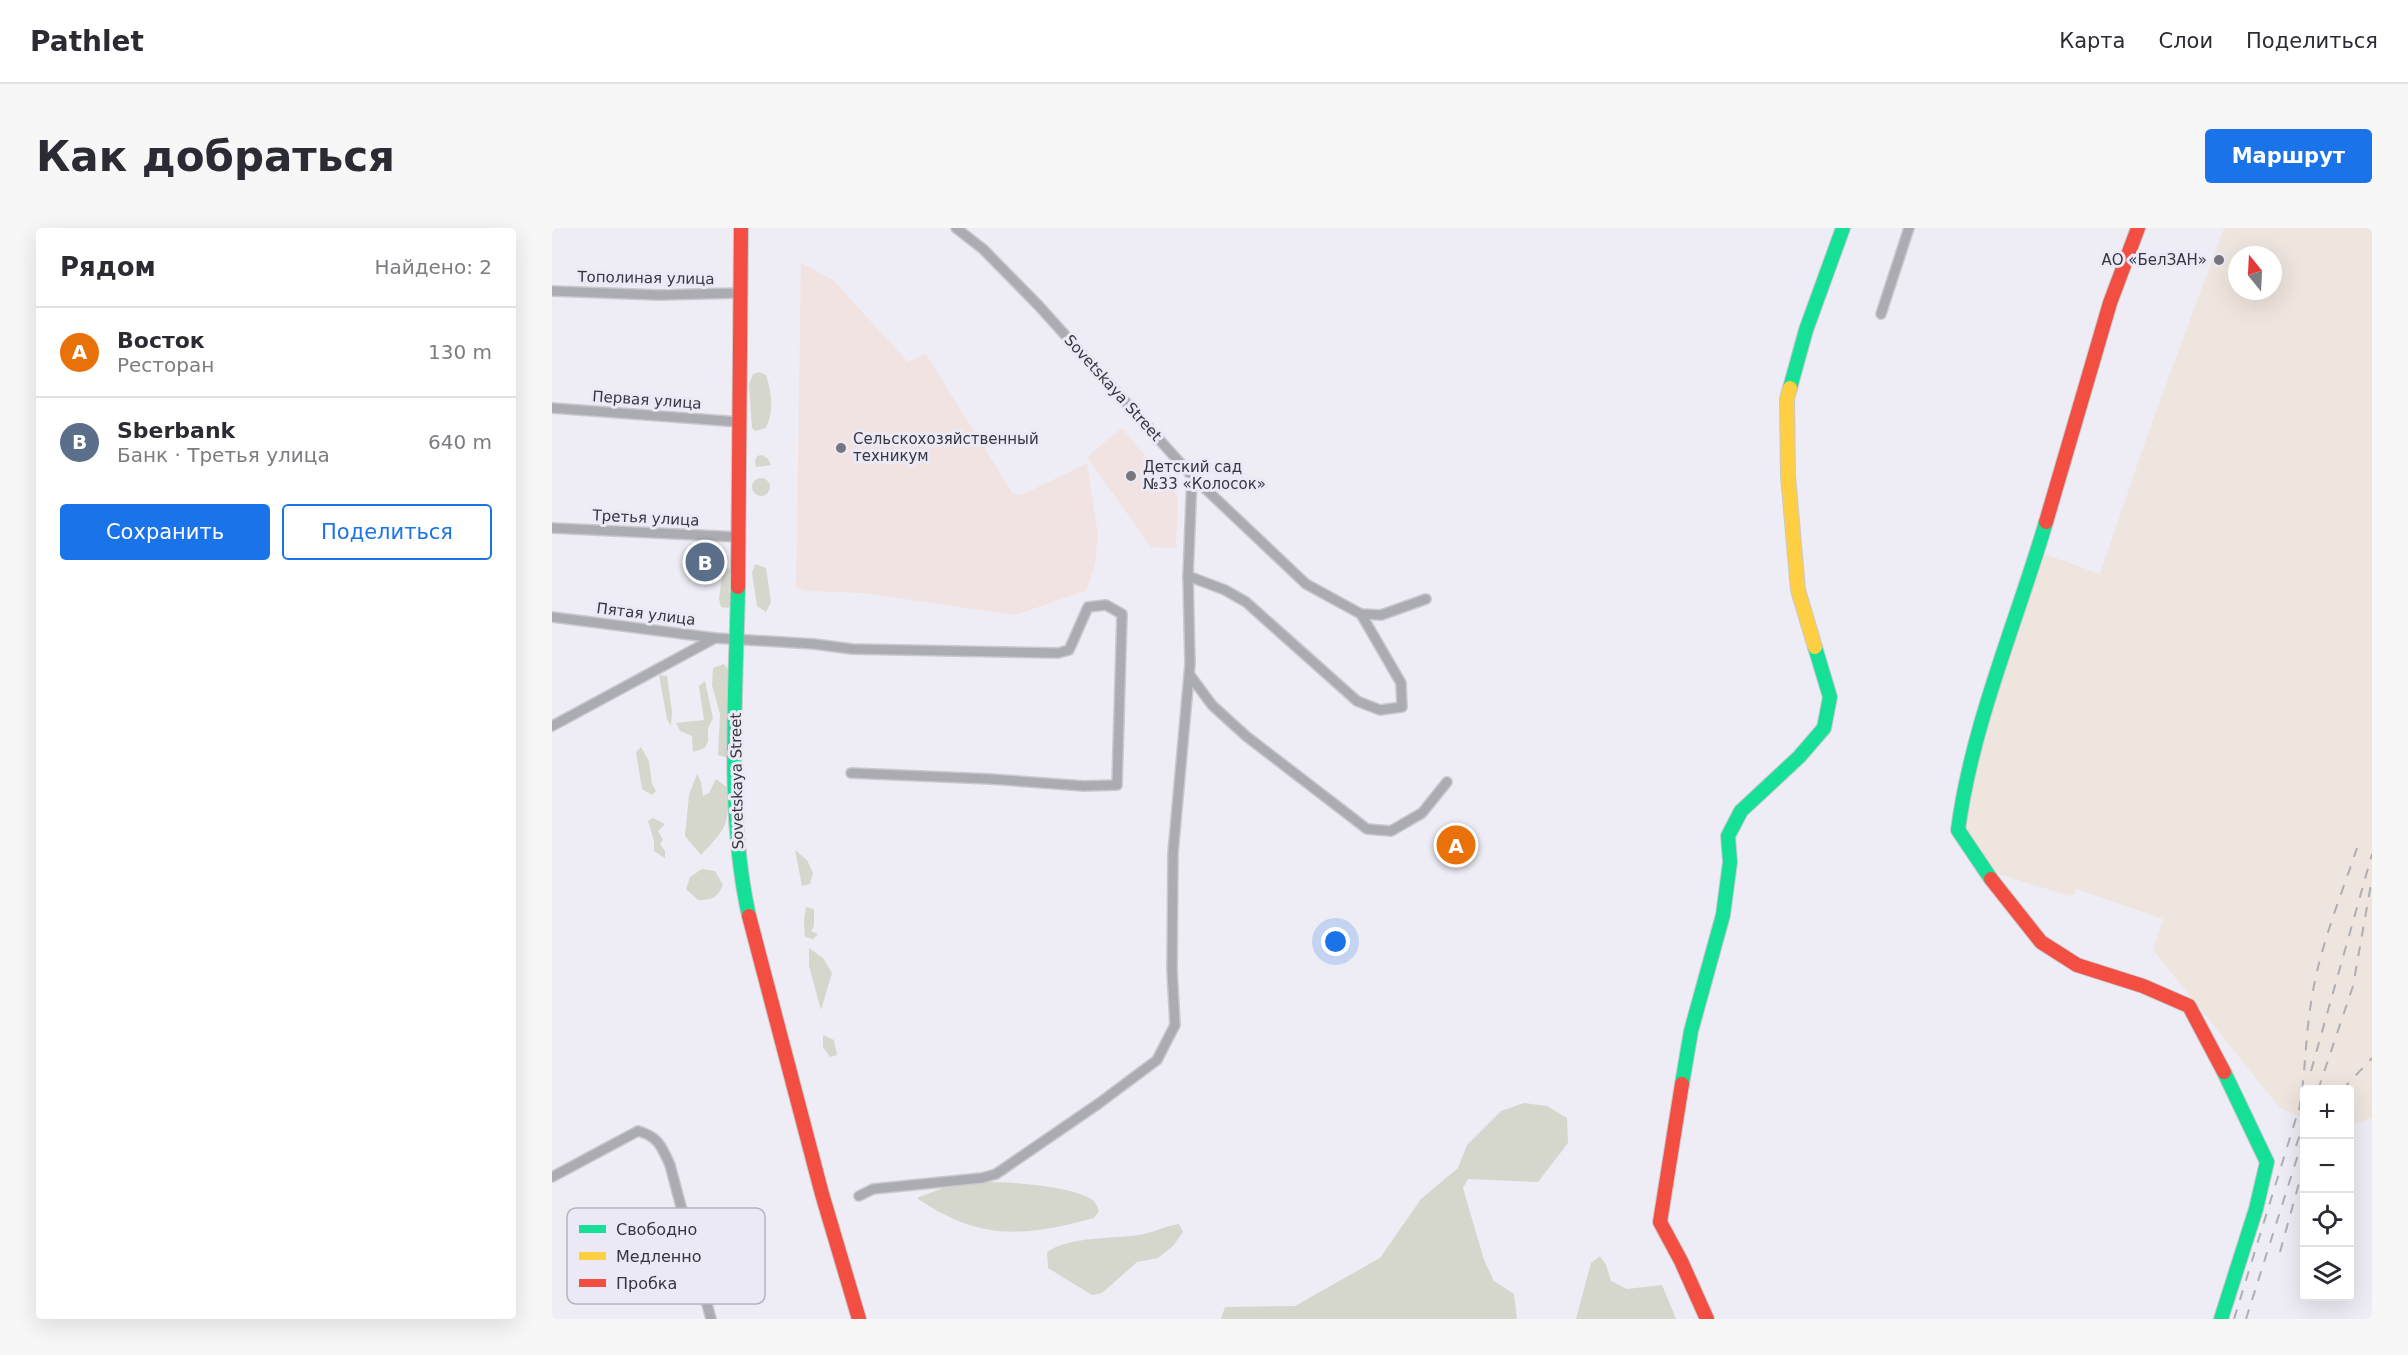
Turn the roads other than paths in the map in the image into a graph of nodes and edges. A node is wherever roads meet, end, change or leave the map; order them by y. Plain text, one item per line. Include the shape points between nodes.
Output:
1 (741, 228) edge
2 (956, 228) edge
3 (1844, 228) edge
4 (1909, 228) edge
5 (2138, 228) edge
6 (552, 291) edge
7 (740, 293) junction
8 (1881, 314) dead end
9 (552, 408) edge
10 (740, 422) junction
11 (1192, 476) junction
12 (552, 528) edge
13 (739, 537) junction
14 (1188, 576) junction
15 (1425, 599) dead end
16 (1361, 614) junction
17 (552, 617) edge
18 (715, 638) junction
19 (736, 639) junction
20 (1189, 674) junction
21 (552, 726) edge
22 (851, 772) dead end
23 (1447, 782) dead end
24 (553, 1174) edge
25 (859, 1197) dead end
26 (681, 1208) edge
27 (706, 1304) edge
28 (710, 1319) edge
29 (859, 1319) edge
30 (1707, 1319) edge
31 (2221, 1319) edge

1 - 7 street, Sovetskaya Street
2 - 11 street, Sovetskaya Street via 983,249 1039,306
3 - 30 street via 1806,330 1787,399 1788,477 1798,590 1830,697 1824,728 1742,812 1728,836 1730,862 1723,915 1691,1031 1660,1222
4 - 8 street
5 - 31 street via 2110,303 2035,559 1996,675 1964,785 1958,830 1979,864 2041,942 2077,965 2143,986 2188,1006 2233,1088 2267,1162
6 - 7 street, Тополиная улица via 658,296
7 - 10 street, Sovetskaya Street
9 - 10 street, Первая улица
10 - 13 street, Sovetskaya Street
11 - 14 street
11 - 16 street, Sovetskaya Street via 1306,584
12 - 13 street, Третья улица
13 - 19 street, Sovetskaya Street
14 - 16 street via 1246,602 1357,701 1380,710 1402,707 1401,683
14 - 20 street
15 - 16 street via 1381,615
17 - 18 street, Пятая улица
18 - 19 street, Пятая улица
18 - 21 street
19 - 22 street, Пятая улица via 863,649 1058,653 1069,650 1088,607 1106,605 1122,614 1117,785
19 - 29 street, Sovetskaya Street via 735,763 740,877 757,953
20 - 23 street via 1212,705 1246,736 1367,829 1390,831 1422,813
20 - 25 street via 1173,853 1175,1025 1157,1060 996,1174 873,1189
24 - 26 street via 638,1131 660,1143
27 - 28 street

